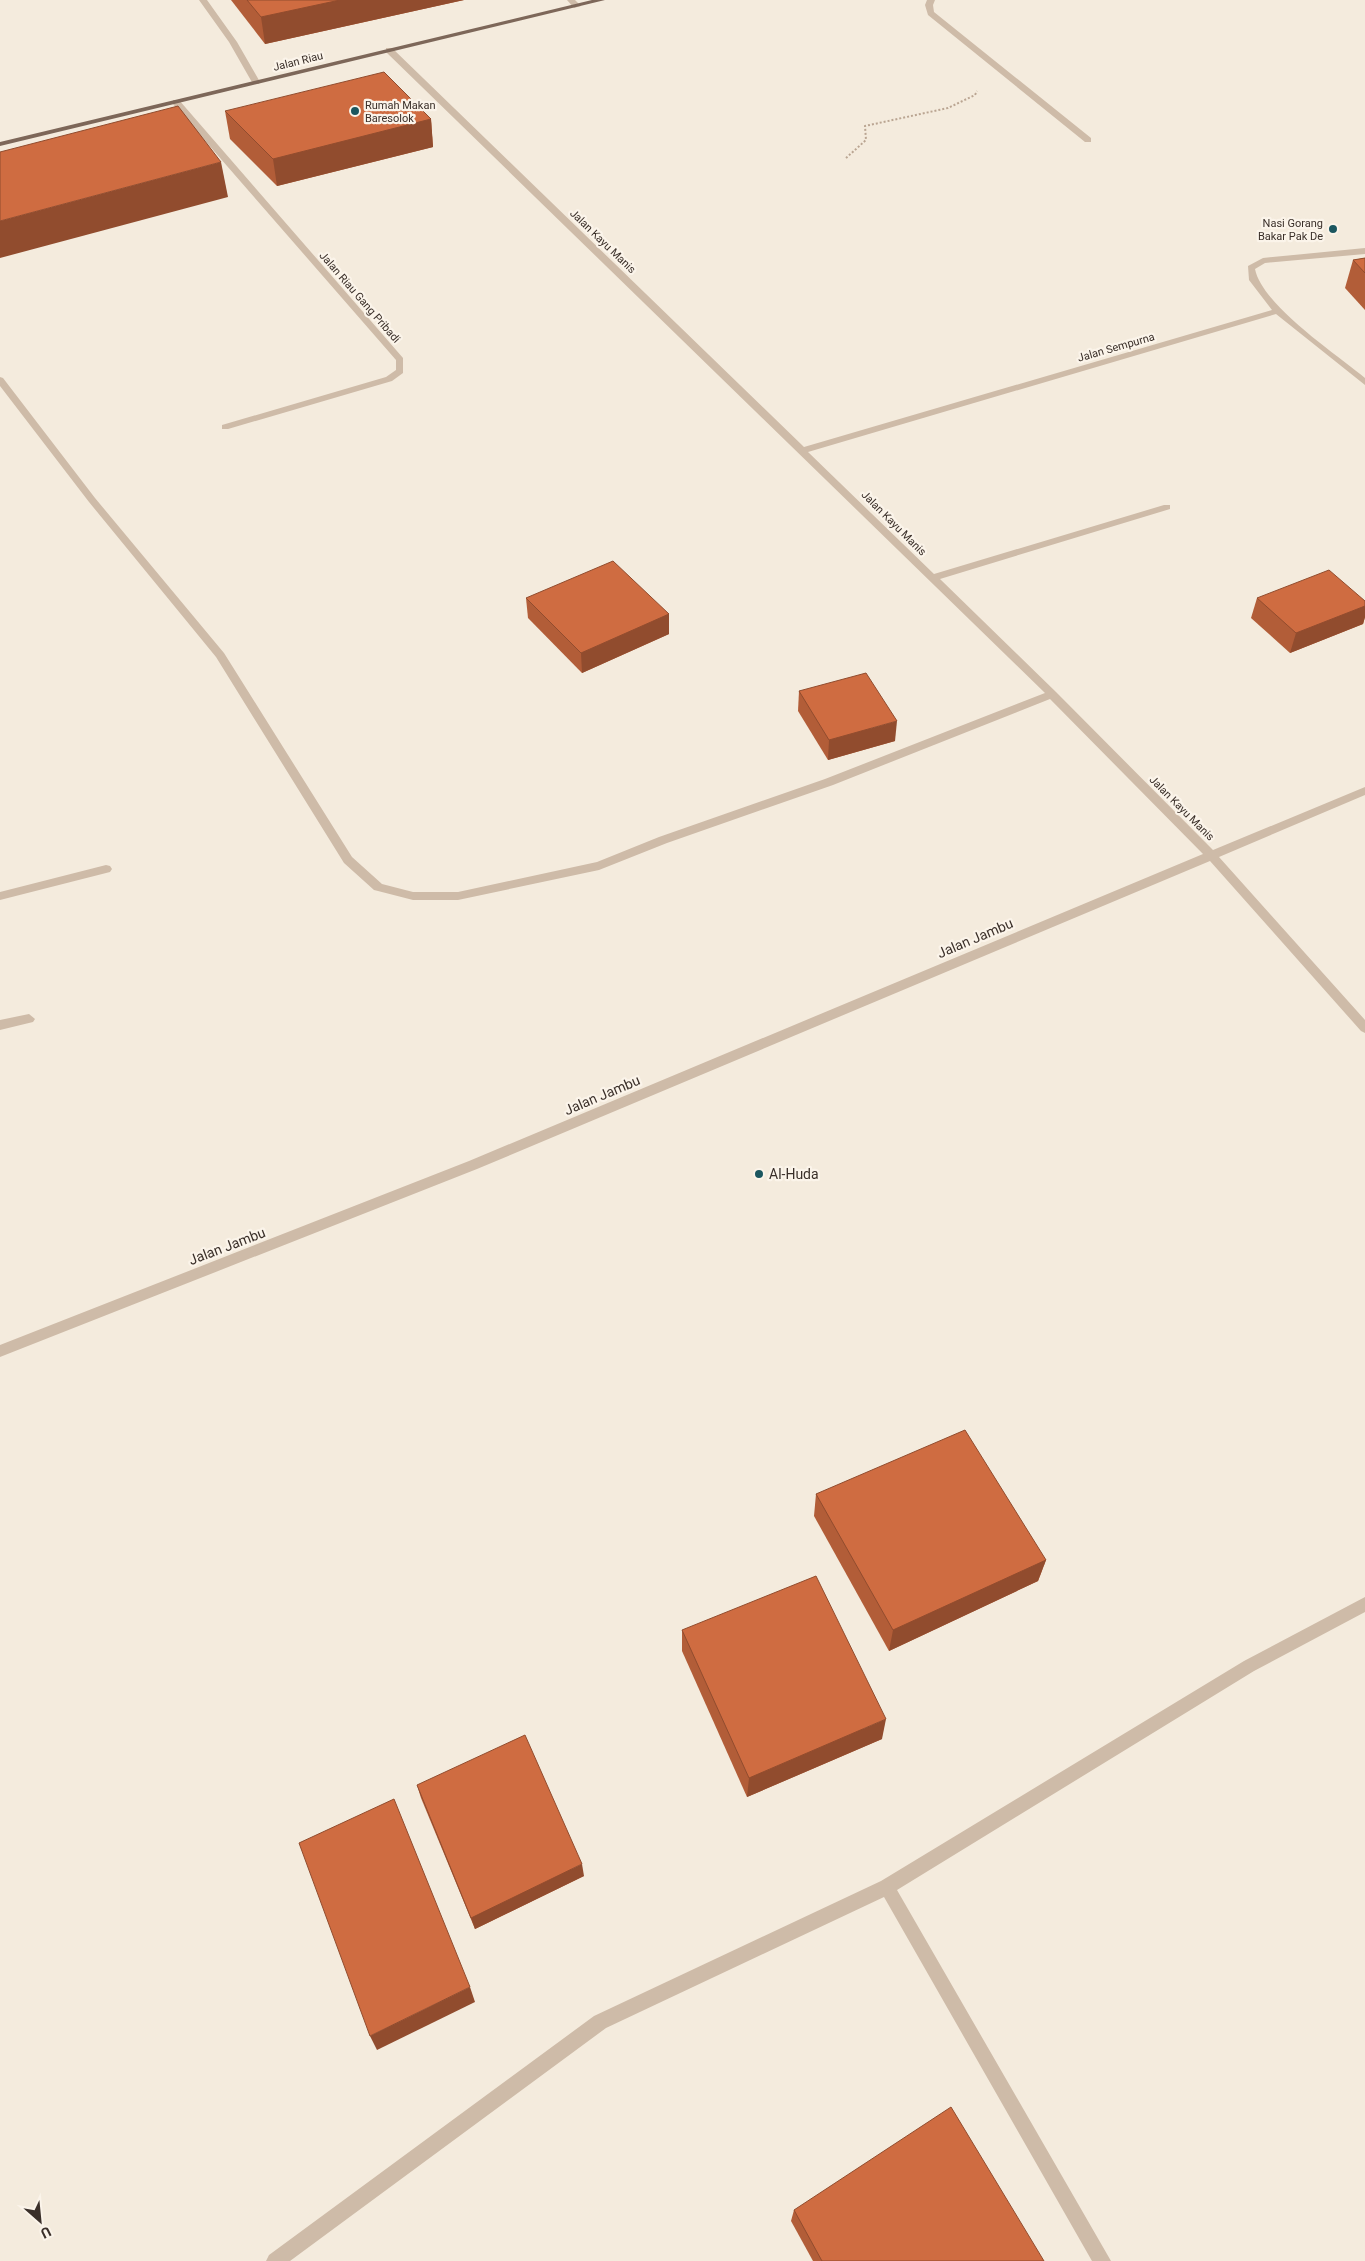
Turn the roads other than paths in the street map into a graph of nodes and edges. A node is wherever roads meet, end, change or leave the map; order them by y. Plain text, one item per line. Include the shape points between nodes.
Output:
1 (203, 0) edge
2 (601, 0) edge
3 (931, 0) edge
4 (574, 3) edge
5 (389, 50) junction
6 (256, 82) junction
7 (176, 102) junction
8 (1088, 140) dead end
9 (0, 144) edge
10 (1365, 252) edge
11 (1277, 311) junction
12 (0, 380) edge
13 (1365, 382) edge
14 (225, 428) dead end
15 (801, 451) junction
16 (1167, 507) dead end
17 (932, 578) junction
18 (1052, 694) junction
19 (1365, 791) edge
20 (1211, 855) junction
21 (106, 869) dead end
22 (0, 896) edge
23 (29, 1019) dead end
24 (0, 1025) edge
25 (1365, 1028) edge
26 (0, 1351) edge
27 (1365, 1604) edge
28 (887, 1887) junction
29 (275, 2261) edge
30 (1102, 2261) edge

1 - 6 street
2 - 4 main road, Jalan Riau
3 - 8 street via 931,13
4 - 5 main road, Jalan Riau
5 - 6 main road, Jalan Riau
5 - 15 street, Jalan Kayu Manis
6 - 7 main road, Jalan Riau
7 - 9 main road, Jalan Riau
7 - 14 street, Jalan Riau Gang Pribadi via 400,360 400,371 389,379
10 - 11 street via 1263,261 1251,268 1253,280
11 - 13 street
11 - 15 street, Jalan Sempurna
12 - 18 street via 92,500 220,655 348,860 378,887 413,896 458,896 599,866 829,782
15 - 17 street, Jalan Kayu Manis
16 - 17 street
17 - 18 street, Jalan Kayu Manis
18 - 20 street, Jalan Kayu Manis
19 - 20 street, Jalan Jambu
20 - 25 street, Jalan Kayu Manis
20 - 26 street, Jalan Jambu via 473,1165
21 - 22 street
23 - 24 street
27 - 28 street via 1249,1666
28 - 29 street via 600,2022
28 - 30 street

